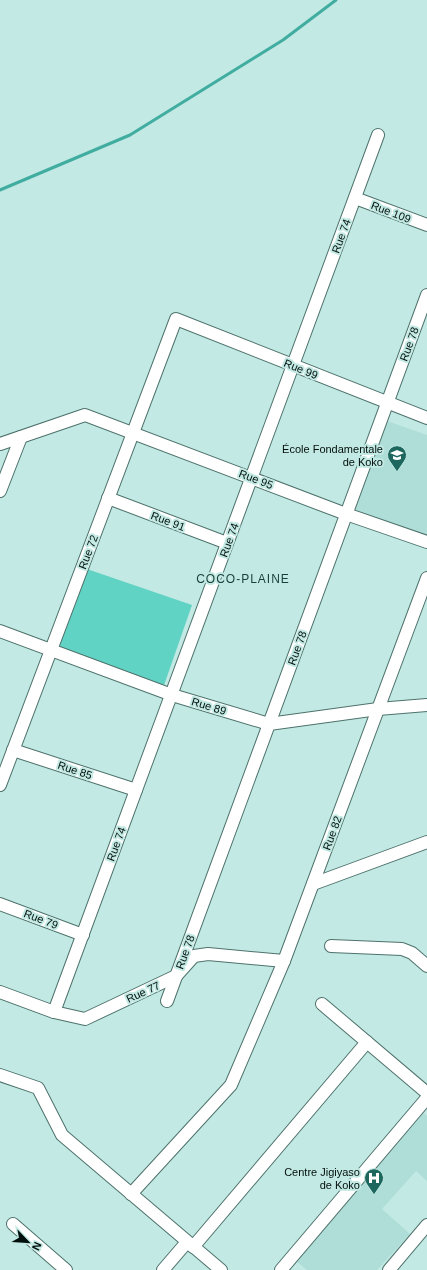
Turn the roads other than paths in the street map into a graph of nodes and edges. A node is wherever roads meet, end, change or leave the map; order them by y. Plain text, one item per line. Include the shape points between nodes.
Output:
1 (378, 135) dead end
2 (355, 198) junction
3 (427, 225) edge
4 (427, 295) edge
5 (176, 319) joint
6 (293, 366) junction
7 (387, 403) junction
8 (427, 418) edge
9 (133, 432) junction
10 (21, 437) junction
11 (0, 444) edge
12 (252, 478) junction
13 (0, 491) edge
14 (108, 498) junction
15 (346, 514) junction
16 (427, 542) edge
17 (227, 543) junction
18 (427, 578) edge
19 (0, 631) edge
20 (51, 650) junction
21 (172, 695) junction
22 (427, 705) edge
23 (378, 709) junction
24 (269, 724) junction
25 (13, 750) junction
26 (1, 779) edge
27 (136, 790) junction
28 (427, 842) edge
29 (313, 884) junction
30 (0, 904) edge
31 (83, 935) junction
32 (331, 946) dead end
33 (284, 961) junction
34 (427, 966) edge
35 (176, 976) junction
36 (0, 992) edge
37 (167, 1001) dead end
38 (322, 1004) dead end
39 (54, 1012) junction
40 (367, 1042) junction
41 (0, 1075) edge
42 (427, 1093) edge
43 (427, 1098) edge
44 (131, 1194) junction
45 (13, 1224) dead end
46 (427, 1225) edge
47 (190, 1244) junction
48 (66, 1270) edge
49 (163, 1270) edge
50 (221, 1270) edge
51 (281, 1270) edge
52 (389, 1270) edge

1 - 2 street, Rue 74
2 - 3 street, Rue 109
2 - 6 street, Rue 74
4 - 7 street, Rue 78
5 - 6 street, Rue 99
5 - 9 street, Rue 72
6 - 7 street, Rue 99
6 - 12 street, Rue 74
7 - 8 street, Rue 99
7 - 15 street, Rue 78
9 - 10 street, Rue 95 via 85,415
9 - 12 street, Rue 95
9 - 14 street, Rue 72
10 - 11 street
10 - 13 street
12 - 15 street, Rue 95
12 - 17 street, Rue 74
14 - 17 street, Rue 91
14 - 20 street, Rue 72
15 - 16 street, Rue 95
15 - 24 street, Rue 78
17 - 21 street, Rue 74
18 - 23 street, Rue 82
19 - 20 street, Rue 89
20 - 21 street, Rue 89
20 - 25 street, Rue 72
21 - 24 street, Rue 89
21 - 27 street, Rue 74
22 - 23 street, Rue 89
23 - 24 street, Rue 89
23 - 29 street, Rue 82
24 - 35 street, Rue 78
25 - 26 street, Rue 72
25 - 27 street, Rue 85
27 - 31 street, Rue 74
28 - 29 street
29 - 33 street, Rue 82
30 - 31 street, Rue 79
31 - 39 street, Rue 74
32 - 34 street via 402,949 412,953
33 - 35 street, Rue 77 via 208,954 194,956
33 - 44 street, Rue 82 via 231,1085
35 - 37 street, Rue 78
35 - 39 street, Rue 77 via 85,1019
36 - 39 street, Rue 77
38 - 40 street
40 - 42 street
40 - 47 street
41 - 44 street via 38,1088 62,1135
43 - 51 street
44 - 47 street
45 - 48 street
46 - 52 street
47 - 49 street
47 - 50 street

